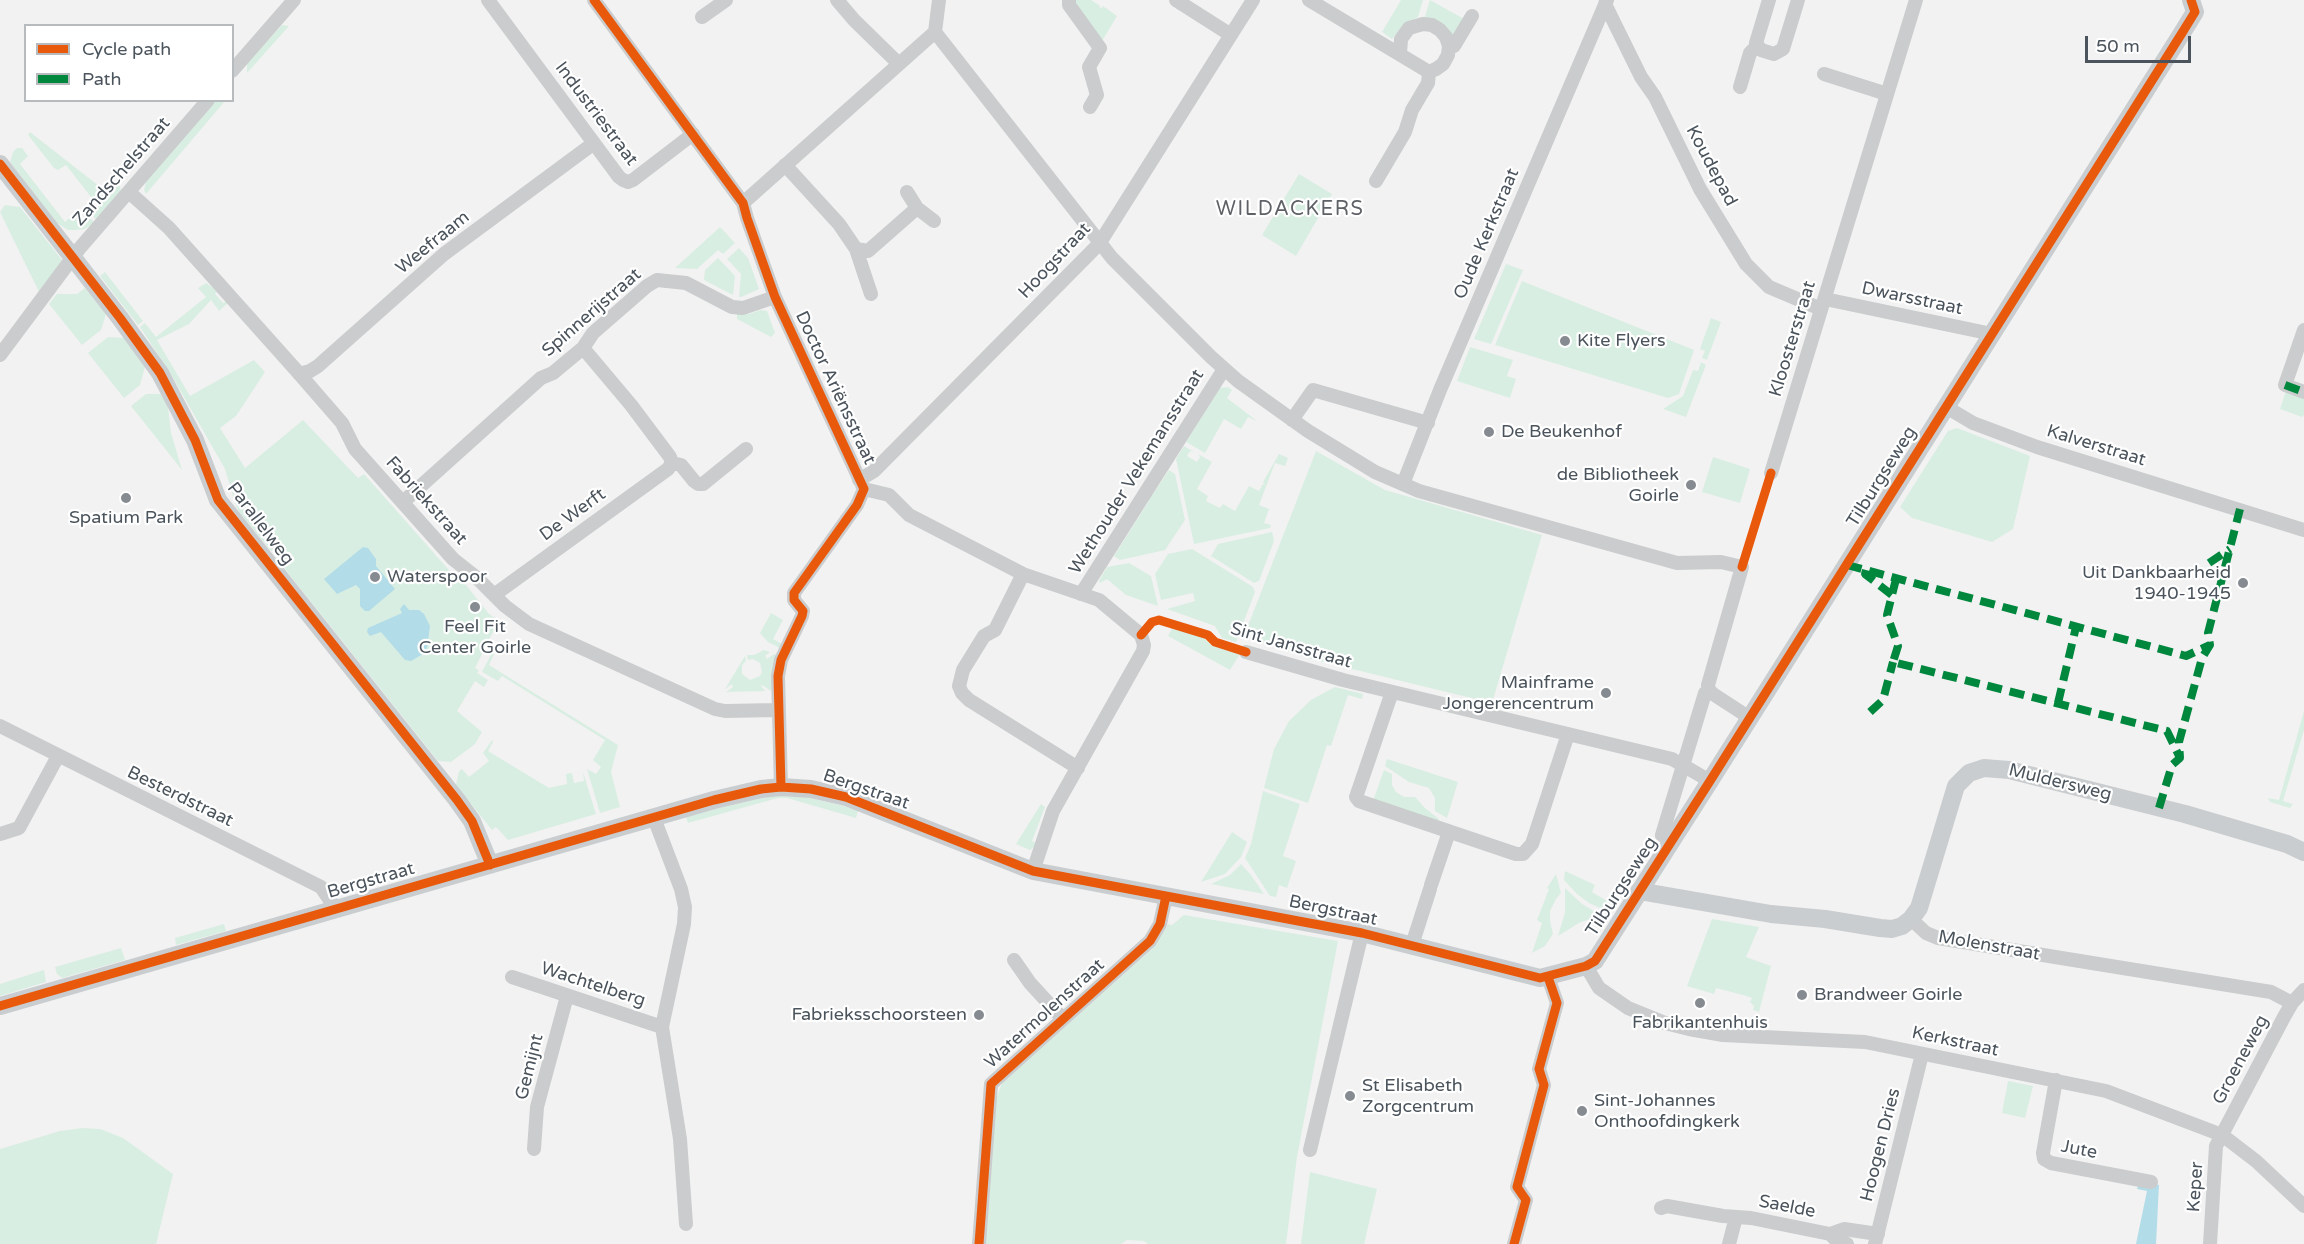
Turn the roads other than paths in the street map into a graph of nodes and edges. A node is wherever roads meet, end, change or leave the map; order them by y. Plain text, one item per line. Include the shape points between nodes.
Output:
1 (294, 0) edge
2 (488, 0) edge
3 (594, 0) edge
4 (726, 0) edge
5 (837, 0) edge
6 (939, 0) edge
7 (1069, 0) edge
8 (1176, 0) edge
9 (1253, 0) edge
10 (1309, 0) edge
11 (1769, 0) edge
12 (1798, 0) edge
13 (2177, 0) edge
14 (2183, 0) edge
15 (2191, 0) edge
16 (1916, 1) edge
17 (1606, 2) edge
18 (1472, 16) dead end
19 (702, 17) dead end
20 (935, 32) junction
21 (1231, 35) junction
22 (1449, 46) junction
23 (1757, 46) junction
24 (1400, 54) junction
25 (899, 64) junction
26 (234, 69) edge
27 (1429, 72) junction
28 (1824, 74) dead end
29 (1740, 87) dead end
30 (1887, 94) junction
31 (206, 102) edge
32 (1090, 107) dead end
33 (693, 134) junction
34 (594, 143) junction
35 (0, 164) edge
36 (785, 165) junction
37 (1376, 181) dead end
38 (908, 192) dead end
39 (130, 193) junction
40 (743, 203) junction
41 (917, 208) junction
42 (933, 221) dead end
43 (1099, 244) junction
44 (856, 249) junction
45 (73, 259) junction
46 (871, 294) dead end
47 (775, 297) junction
48 (1823, 304) junction
49 (2304, 330) edge
50 (1992, 334) junction
51 (583, 348) junction
52 (0, 355) edge
53 (1224, 369) junction
54 (299, 374) junction
55 (2304, 392) edge
56 (1946, 407) junction
57 (1292, 420) junction
58 (1428, 423) junction
59 (746, 449) dead end
60 (672, 463) junction
61 (1771, 473) dead end
62 (1403, 484) junction
63 (861, 485) junction
64 (403, 502) junction
65 (2304, 530) edge
66 (1023, 574) junction
67 (1081, 594) junction
68 (494, 595) junction
69 (1246, 652) dead end
70 (1709, 690) junction
71 (1392, 692) junction
72 (777, 710) junction
73 (1750, 718) junction
74 (0, 726) edge
75 (1569, 734) junction
76 (58, 756) junction
77 (1683, 764) junction
78 (1080, 765) junction
79 (1710, 781) junction
80 (781, 787) junction
81 (654, 818) junction
82 (1449, 832) junction
83 (0, 834) edge
84 (1672, 841) junction
85 (2304, 852) edge
86 (490, 865) junction
87 (1033, 871) junction
88 (1639, 891) junction
89 (1166, 896) junction
90 (336, 909) junction
91 (1911, 920) junction
92 (1362, 933) junction
93 (1412, 945) junction
94 (1014, 960) dead end
95 (1586, 966) junction
96 (512, 977) dead end
97 (1548, 977) junction
98 (2304, 990) edge
99 (567, 996) junction
100 (2292, 1003) junction
101 (0, 1006) edge
102 (1063, 1019) junction
103 (662, 1027) junction
104 (1922, 1054) junction
105 (2056, 1080) junction
106 (2222, 1135) junction
107 (534, 1149) dead end
108 (1310, 1150) dead end
109 (2151, 1182) dead end
110 (2304, 1206) edge
111 (1661, 1208) dead end
112 (1736, 1217) junction
113 (686, 1224) dead end
114 (1830, 1234) junction
115 (1877, 1239) edge
116 (979, 1244) edge
117 (1514, 1244) edge
118 (1730, 1244) edge
119 (1847, 1244) edge
120 (2210, 1244) edge

1 - 26 street
2 - 34 street, Industriestraat
3 - 33 street, Doctor Ariënsstraat
4 - 19 street
5 - 25 street
6 - 20 street
7 - 32 street via 1101,48 1089,67 1097,95
8 - 21 street
9 - 21 street, Hoogstraat
10 - 24 street
11 - 23 street
12 - 23 street via 1783,49 1774,54
13 - 14 street
15 - 50 street, Tilburgseweg via 2195,12
16 - 30 street, Kloosterstraat
17 - 48 street, Koudepad via 1700,189 1746,264 1769,287
17 - 58 street, Oude Kerkstraat
18 - 22 street via 1454,46
20 - 25 street
20 - 43 street
21 - 43 street, Hoogstraat
22 - 24 street via 1440,30 1423,24 1404,33
22 - 27 street via 1443,63
23 - 29 street via 1750,53
24 - 27 street
25 - 36 street
27 - 37 street via 1428,83 1412,110 1405,132
28 - 30 street
30 - 48 street, Kloosterstraat
31 - 39 street, Zandschelstraat
33 - 34 street, Industriestraat via 628,182 619,177
33 - 40 street, Doctor Ariënsstraat
34 - 54 street, Weefraam via 444,254 318,366
35 - 45 street, Parallelweg
36 - 40 street
36 - 44 street via 839,224
38 - 41 street
39 - 45 street, Zandschelstraat
39 - 54 street, Fabriekstraat via 169,228
40 - 47 street, Doctor Ariënsstraat
41 - 42 street
41 - 44 street via 868,251
43 - 53 street
43 - 63 street, Hoogstraat
44 - 46 street
45 - 52 street, Zandschelstraat
45 - 86 street, Parallelweg via 159,372 186,421 219,500 457,800 472,821
47 - 51 street, Spinnerijstraat via 743,308 732,307 686,284 657,280 593,333
47 - 63 street, Doctor Ariënsstraat
48 - 50 street, Dwarsstraat
48 - 61 street, Kloosterstraat
49 - 55 street via 2285,385
50 - 56 street, Tilburgseweg
51 - 60 street via 631,405
51 - 64 street, Spinnerijstraat via 541,378
53 - 57 street
53 - 67 street, Wethouder Vekemansstraat
54 - 64 street, Fabriekstraat via 342,423 355,448
56 - 65 street, Kalverstraat via 1973,423 2037,447
56 - 73 street, Tilburgseweg
57 - 58 street via 1313,390
57 - 62 street
58 - 62 street, Oude Kerkstraat
59 - 60 street via 703,484 694,481 681,465
60 - 68 street, De Werft
62 - 70 street via 1670,562 1721,562 1743,567
63 - 66 street via 889,495 909,515
63 - 72 street, Doctor Ariënsstraat via 862,498 794,593 802,616 781,660
64 - 68 street, Fabriekstraat via 453,559
66 - 67 street
66 - 78 street via 995,630 984,636 963,670 959,686 969,700
67 - 78 street via 1099,600 1141,635 1144,645
68 - 72 street, Fabriekstraat via 529,624 715,709
69 - 71 street, Sint Jansstraat
70 - 73 street
70 - 77 street
71 - 75 street, Sint Jansstraat
71 - 82 street via 1356,796 1359,801
72 - 80 street, Doctor Ariënsstraat
73 - 79 street, Tilburgseweg
74 - 76 street, Besterdstraat
75 - 77 street, Sint Jansstraat
75 - 82 street via 1532,844 1523,854
76 - 83 street via 19,828
76 - 90 street, Besterdstraat via 321,887
77 - 79 street, Sint Jansstraat
77 - 84 street, Tilburgseweg via 1662,835
78 - 87 street via 1053,811
79 - 84 street, Tilburgseweg
80 - 81 street, Bergstraat
80 - 87 street, Bergstraat via 846,797
81 - 86 street, Bergstraat
81 - 103 street via 685,907
82 - 93 street
84 - 88 street, Tilburgseweg
85 - 91 street, Muldersweg via 2185,814 2009,770 1984,768 1969,773 1956,786 1919,908
86 - 90 street, Bergstraat
87 - 89 street, Bergstraat
88 - 91 street via 1880,928
88 - 95 street, Tilburgseweg via 1595,961
89 - 92 street, Bergstraat
89 - 102 street, Watermolenstraat via 1160,924 1150,941
90 - 101 street, Bergstraat
91 - 100 street, Molenstraat via 1932,937 2271,992
92 - 93 street, Bergstraat
92 - 108 street
93 - 97 street, Bergstraat
94 - 102 street
95 - 97 street, Bergstraat
95 - 104 street, Kerkstraat via 1599,988 1628,1008 1665,1023 1723,1035 1846,1040
96 - 99 street, Wachtelberg
97 - 117 street via 1557,1003 1539,1069 1544,1085 1517,1188 1526,1200
98 - 100 street
99 - 103 street, Wachtelberg
99 - 107 street, Gemijnt via 537,1107
100 - 106 street, Groeneweg
102 - 116 street, Watermolenstraat via 991,1084
103 - 113 street via 680,1139
104 - 105 street, Kerkstraat
104 - 115 street, Hoogen Dries
105 - 106 street, Kerkstraat via 2106,1091
105 - 109 street, Jute via 2044,1159
106 - 110 street, Kerkstraat
106 - 120 street, Keper via 2216,1146
111 - 112 street, Saelde
112 - 114 street, Saelde
112 - 118 street, Saelde
114 - 115 street, Saelde via 1844,1229
114 - 119 street, Saelde

